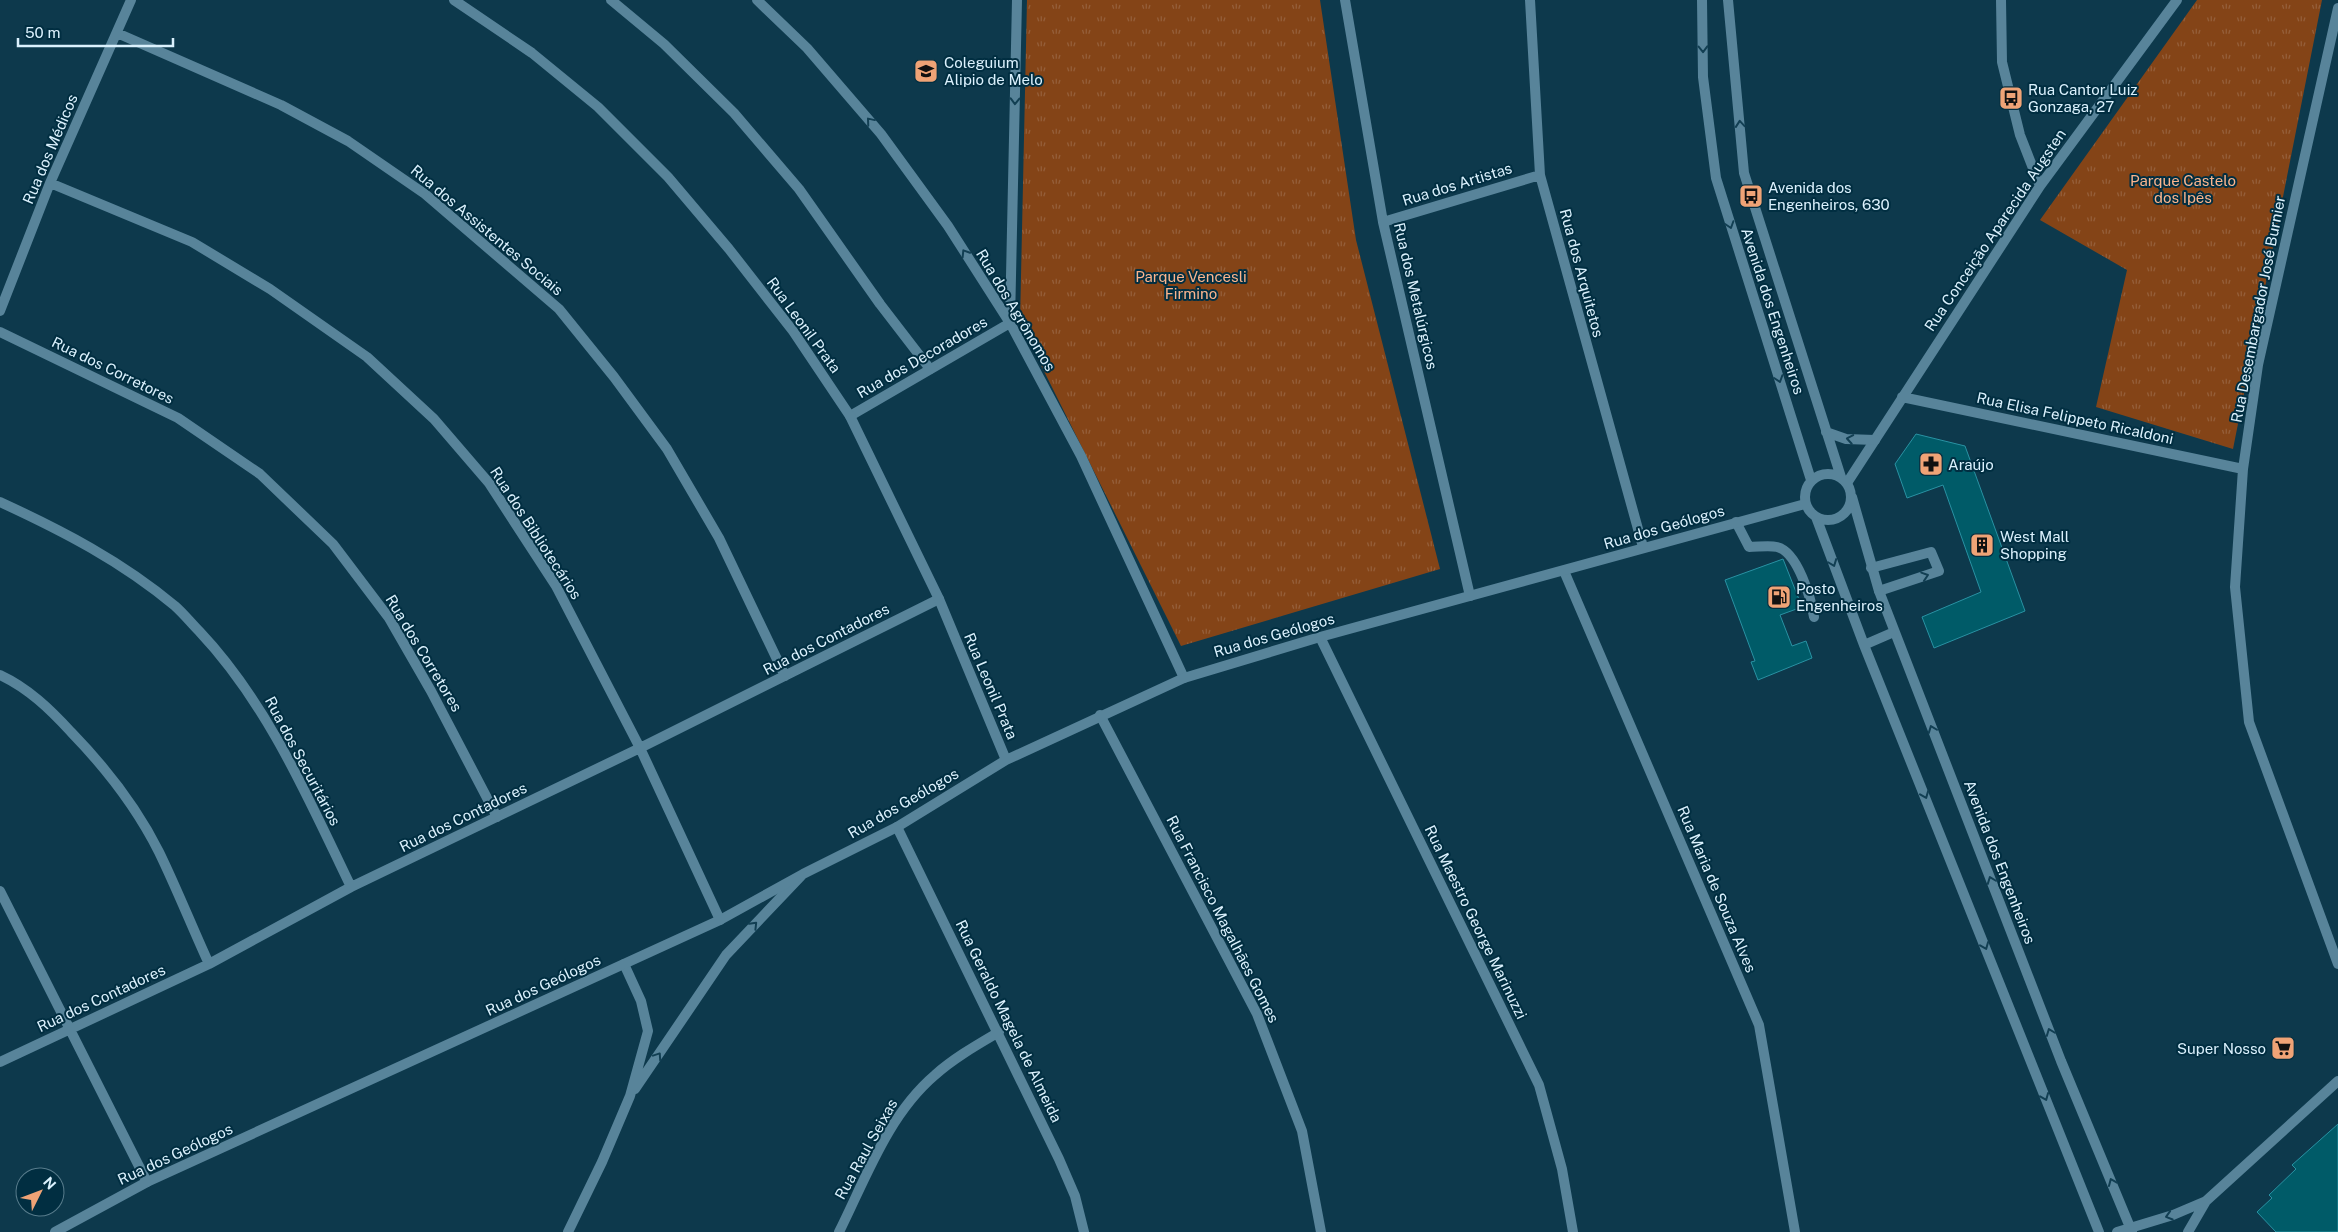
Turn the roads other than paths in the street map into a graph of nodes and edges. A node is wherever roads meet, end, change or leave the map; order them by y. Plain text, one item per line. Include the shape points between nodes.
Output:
1 (131, 0) edge
2 (454, 0) edge
3 (611, 0) edge
4 (757, 0) edge
5 (1017, 0) edge
6 (1345, 0) edge
7 (1530, 0) edge
8 (1702, 0) edge
9 (1728, 0) edge
10 (2001, 0) edge
11 (2177, 0) edge
12 (2338, 8) edge
13 (117, 33) junction
14 (1540, 175) junction
15 (50, 183) junction
16 (2040, 186) junction
17 (1383, 222) junction
18 (0, 310) edge
19 (1010, 323) junction
20 (0, 332) edge
21 (930, 370) junction
22 (1902, 397) junction
23 (850, 416) junction
24 (1826, 432) junction
25 (1874, 440) junction
26 (2243, 469) junction
27 (1811, 480) junction
28 (1844, 480) junction
29 (1852, 497) junction
30 (0, 502) edge
31 (1805, 504) junction
32 (1816, 517) junction
33 (1736, 522) junction
34 (1643, 547) junction
35 (1871, 568) junction
36 (1564, 571) junction
37 (1879, 591) junction
38 (1470, 596) junction
39 (938, 599) junction
40 (1814, 617) dead end
41 (1894, 632) junction
42 (1320, 637) junction
43 (1864, 645) junction
44 (0, 675) edge
45 (785, 676) junction
46 (1184, 678) junction
47 (1100, 715) junction
48 (640, 748) junction
49 (1006, 760) junction
50 (497, 817) junction
51 (897, 827) junction
52 (803, 874) junction
53 (351, 887) junction
54 (0, 891) edge
55 (720, 920) junction
56 (209, 964) junction
57 (624, 964) junction
58 (2338, 964) edge
59 (70, 1028) junction
60 (999, 1032) junction
61 (0, 1062) edge
62 (2338, 1081) edge
63 (630, 1096) junction
64 (147, 1182) junction
65 (2206, 1201) junction
66 (2131, 1230) edge
67 (55, 1232) edge
68 (568, 1232) edge
69 (839, 1232) edge
70 (1084, 1232) edge
71 (1321, 1232) edge
72 (1573, 1232) edge
73 (1795, 1232) edge
74 (2099, 1232) edge
75 (2118, 1232) edge
76 (2188, 1232) edge

1 - 13 street, Rua dos Médicos
2 - 23 street, Rua Leonil Prata via 532,53 598,107 668,177 793,331
3 - 21 street via 664,44 740,120 800,189
19 -> 4 street, Rua dos Agrônomos via 948,226 881,134 807,48
5 -> 19 street
6 - 17 street, Rua dos Metalúrgicos
7 - 14 street, Rua dos Arquitetos
8 -> 27 street, Avenida dos Engenheiros via 1703,77 1716,178
24 -> 9 street, Avenida dos Engenheiros via 1744,173
10 - 16 street via 2002,62 2020,135
11 - 16 street, Rua Conceição Aparecida Augsten
12 - 26 street, Rua Desembargador José Burnier via 2258,365
13 - 15 street, Rua dos Médicos
13 - 45 street, Rua dos Assistentes Sociais via 281,105 348,141 425,194 559,309 667,449 719,538
14 - 17 street, Rua dos Artistas
14 - 34 street, Rua dos Arquitetos
15 - 18 street, Rua dos Médicos
15 - 48 street, Rua dos Bibliotecários via 192,242 270,289 367,357 434,420 488,484 556,586
16 - 22 street, Rua Conceição Aparecida Augsten
17 - 38 street, Rua dos Metalúrgicos
19 - 21 street, Rua dos Decoradores
19 - 46 street, Rua dos Agrônomos via 1081,456
20 - 50 street, Rua dos Corretores via 178,418 260,474 333,544 389,618
21 - 23 street, Rua dos Decoradores
22 - 25 street, Rua Conceição Aparecida Augsten
22 - 26 street, Rua Elisa Felippeto Ricaldoni
23 - 39 street, Rua Leonil Prata
25 -> 24 street via 1846,439
24 - 28 street, Avenida dos Engenheiros
25 - 28 street, Rua Conceição Aparecida Augsten
26 - 58 street, Rua Desembargador José Burnier via 2235,587 2249,722
27 - 28 street via 1822,474 1835,474
27 - 31 street via 1805,491
28 - 29 street
29 - 32 street via 1842,516 1829,521
29 - 35 street, Avenida dos Engenheiros
30 - 53 street, Rua dos Securitários via 68,534 118,563 176,607 220,654 260,709
31 - 32 street
31 - 33 street, Rua dos Geólogos
32 -> 43 street
33 - 34 street, Rua dos Geólogos
33 - 40 street via 1749,547 1776,547 1797,566 1810,594
34 - 36 street, Rua dos Geólogos
35 - 37 street, Avenida dos Engenheiros
37 -> 35 street via 1939,571 1931,552
36 - 38 street, Rua dos Geólogos
36 - 73 street, Rua Maria de Souza Alves via 1759,1025
37 - 41 street, Avenida dos Engenheiros
38 - 42 street, Rua dos Geólogos
39 - 45 street, Rua dos Contadores
39 - 49 street, Rua Leonil Prata
41 - 43 street
66 -> 41 street, Avenida dos Engenheiros
42 - 46 street, Rua dos Geólogos
42 - 72 street, Rua Maestro George Marinuzzi via 1539,1085 1562,1169
43 -> 74 street
44 - 56 street via 52,711 92,753 126,798 158,851
45 - 48 street, Rua dos Contadores
46 - 47 street, Rua dos Geólogos
47 - 49 street, Rua dos Geólogos
47 - 71 street, Rua Francisco Magalhães Gomes via 1257,1014 1302,1131
48 - 50 street, Rua dos Contadores
48 - 55 street, Rua dos Bibliotecários
49 - 51 street, Rua dos Geólogos
50 - 53 street, Rua dos Contadores
51 - 52 street, Rua dos Geólogos
51 - 60 street, Rua Geraldo Magela de Almeida
52 - 55 street, Rua dos Geólogos
63 -> 52 street via 726,955
53 - 56 street, Rua dos Contadores
54 - 59 street
55 - 57 street, Rua dos Geólogos
56 - 59 street, Rua dos Contadores
57 - 63 street via 648,1031
57 - 64 street, Rua dos Geólogos
59 - 61 street, Rua dos Contadores
59 - 64 street
60 - 69 street, Rua Raul Seixas via 934,1075 910,1100 893,1124
60 - 70 street, Rua Geraldo Magela de Almeida via 1075,1196
62 - 65 street
63 - 68 street
64 - 67 street, Rua dos Geólogos
65 -> 66 street
65 - 76 street
66 - 75 street

